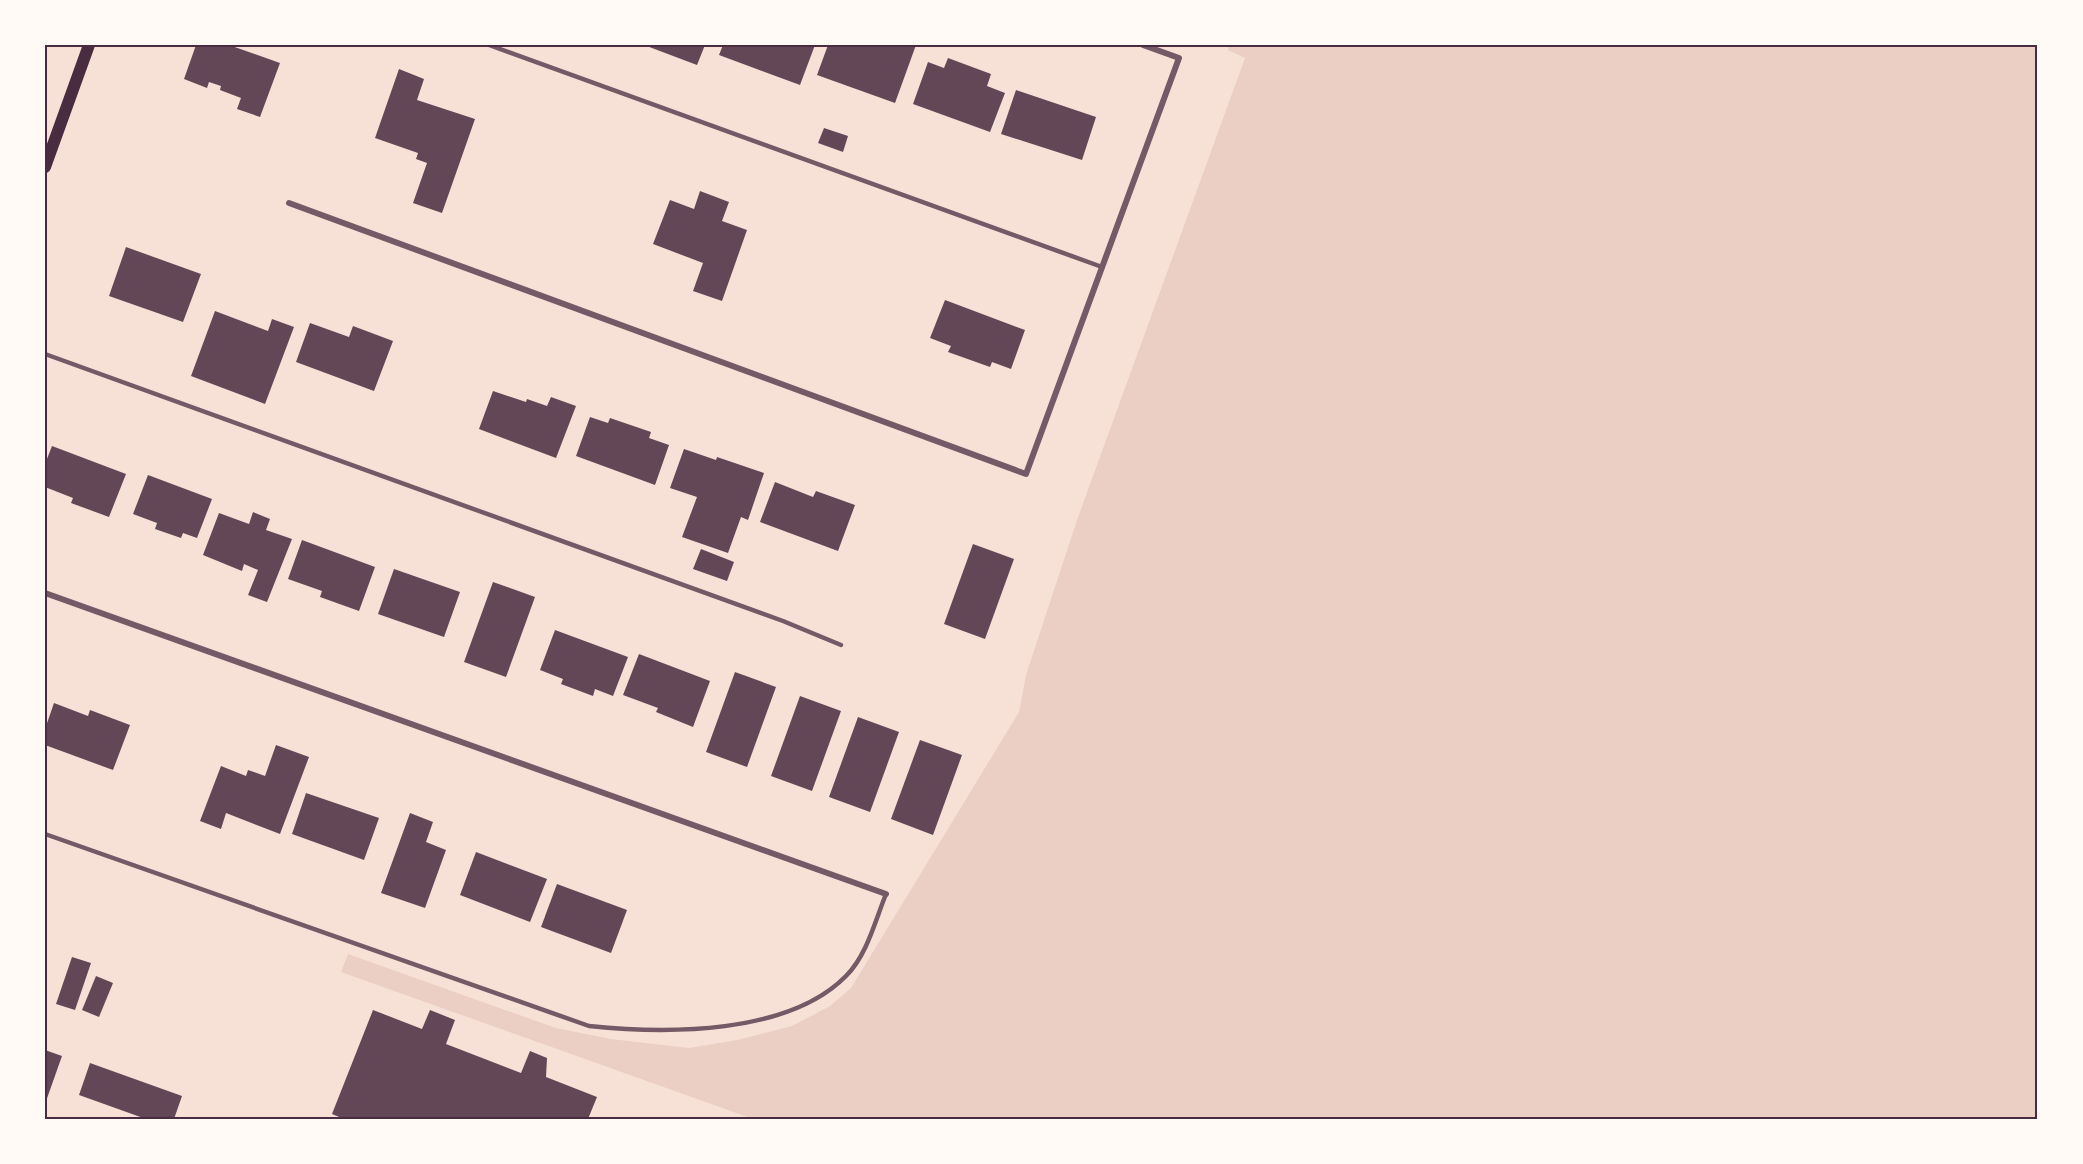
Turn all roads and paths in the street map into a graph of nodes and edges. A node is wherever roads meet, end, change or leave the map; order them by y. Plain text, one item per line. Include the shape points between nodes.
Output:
1 (89, 45) edge
2 (489, 45) edge
3 (1143, 45) edge
4 (45, 167) edge
5 (289, 203) dead end
6 (1102, 267) junction
7 (45, 354) edge
8 (45, 593) edge
9 (841, 645) dead end
10 (45, 834) edge
11 (886, 894) joint

1 - 4 main road
2 - 6 lane
3 - 6 street via 1179,58
5 - 6 street via 1026,474
7 - 9 lane
8 - 11 street
10 - 11 lane via 589,1026 632,1030 720,1027 786,1013 821,996 847,975 865,947

